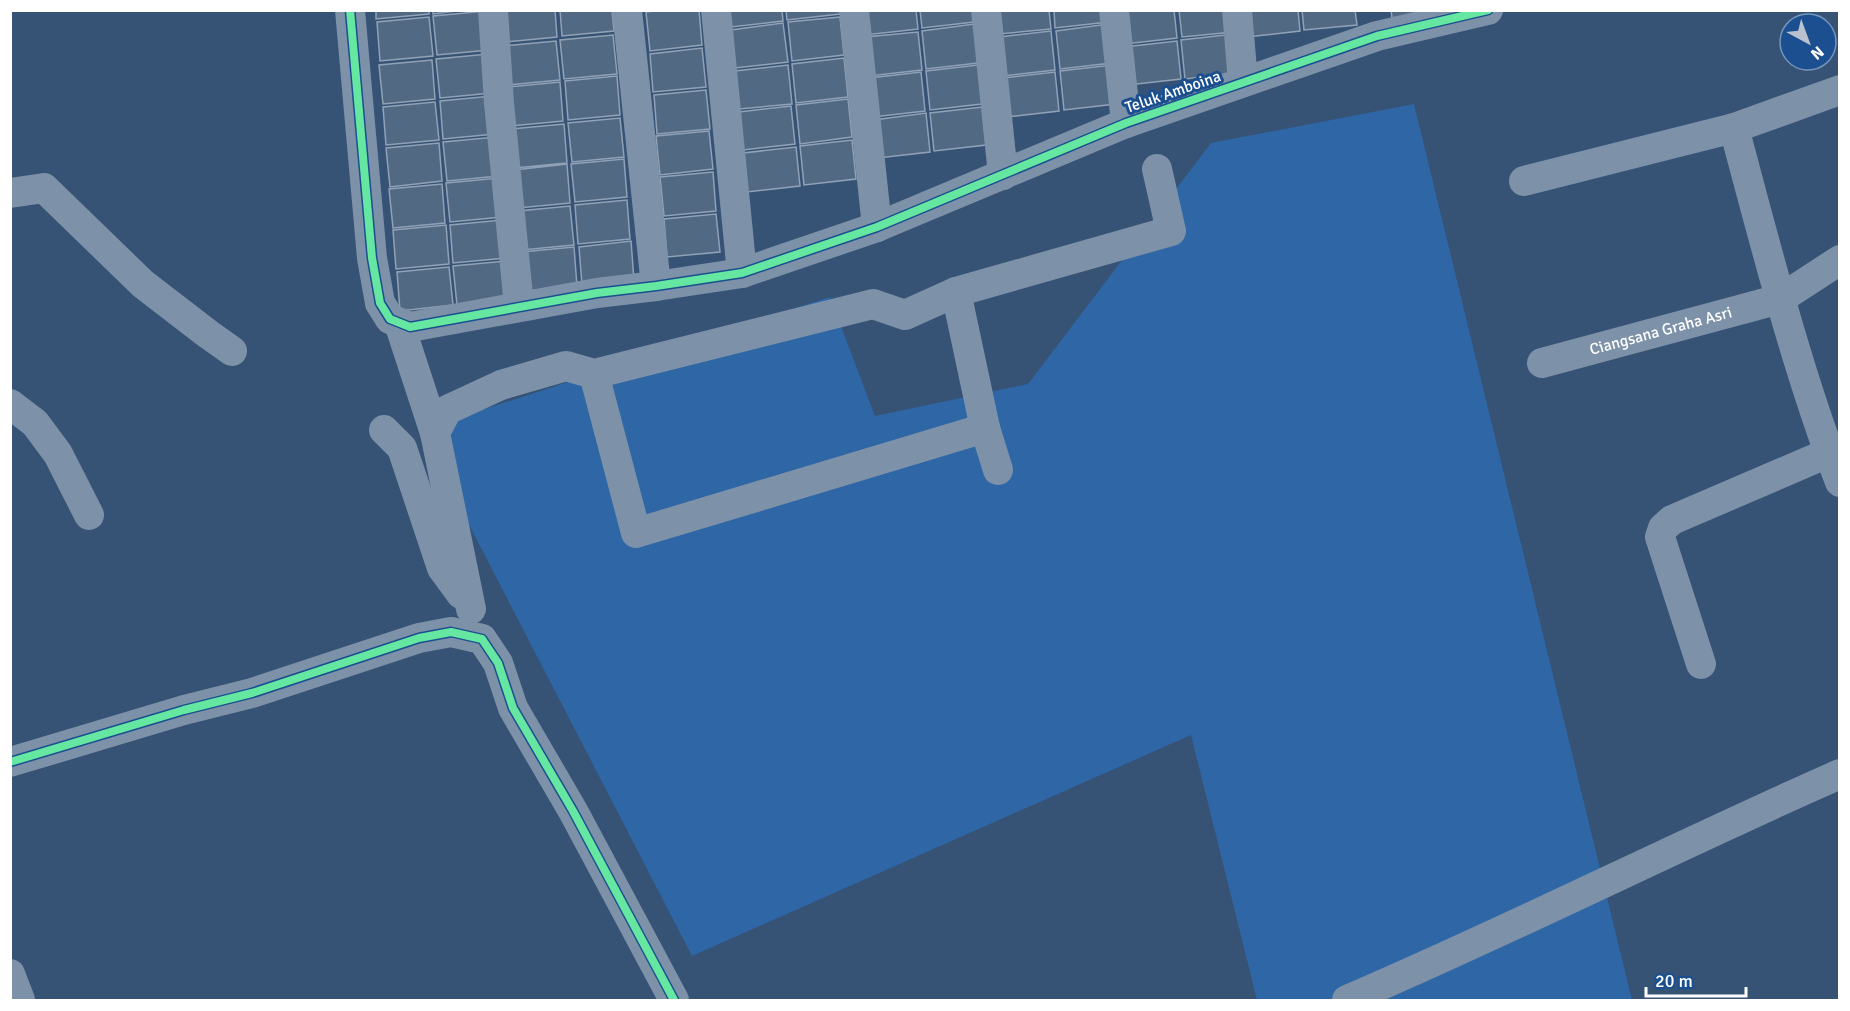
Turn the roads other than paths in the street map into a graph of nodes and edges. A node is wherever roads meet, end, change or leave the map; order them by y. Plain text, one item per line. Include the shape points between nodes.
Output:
1 (350, 10) edge
2 (493, 10) edge
3 (627, 10) edge
4 (716, 10) edge
5 (854, 10) edge
6 (986, 10) edge
7 (1114, 10) edge
8 (1237, 10) edge
9 (1488, 10) edge
10 (1376, 23) edge
11 (1243, 82) junction
12 (1839, 90) edge
13 (1126, 123) junction
14 (1734, 128) junction
15 (1157, 169) dead end
16 (1003, 175) junction
17 (1524, 182) dead end
18 (10, 193) edge
19 (877, 227) junction
20 (1839, 260) edge
21 (742, 273) junction
22 (656, 286) junction
23 (956, 292) junction
24 (1780, 300) junction
25 (519, 306) junction
26 (399, 323) junction
27 (232, 351) dead end
28 (1542, 363) dead end
29 (594, 374) junction
30 (10, 404) edge
31 (985, 428) junction
32 (384, 430) dead end
33 (435, 433) junction
34 (1830, 441) edge
35 (998, 470) dead end
36 (1839, 482) edge
37 (89, 514) dead end
38 (471, 609) junction
39 (482, 639) junction
40 (1701, 664) dead end
41 (10, 762) edge
42 (1839, 774) edge
43 (10, 974) edge
44 (20, 1000) edge
45 (674, 1000) edge
46 (1347, 1000) edge

1 - 26 street via 372,258 380,303 390,319
2 - 25 street
3 - 22 street
4 - 21 street
5 - 19 street
6 - 16 street
7 - 13 street
8 - 11 street
9 - 10 street, Teluk Amboina
10 - 11 street, Teluk Amboina
11 - 13 street, Teluk Amboina
12 - 14 street
13 - 16 street, Teluk Amboina
14 - 17 street
14 - 24 street
15 - 23 street via 1171,231
16 - 19 street, Teluk Amboina
18 - 27 street via 44,188 143,284
19 - 21 street, Teluk Amboina
20 - 24 street, Ciangsana Graha Asri
21 - 22 street, Teluk Amboina
22 - 25 street, Teluk Amboina
23 - 29 street via 905,315 873,304
23 - 31 street
24 - 28 street, Ciangsana Graha Asri
24 - 34 street
25 - 26 street, Teluk Amboina via 410,327
26 - 33 street
29 - 31 street via 636,533
29 - 33 street via 566,366 501,385 447,410
30 - 37 street via 35,423 58,454
31 - 35 street
32 - 38 street via 402,448 442,568
33 - 38 street
34 - 36 street
34 - 40 street via 1663,528 1660,537
38 - 39 street
39 - 41 street via 451,632 419,638 252,693
39 - 45 street via 498,663 513,708
42 - 46 street via 1442,960
43 - 44 street

